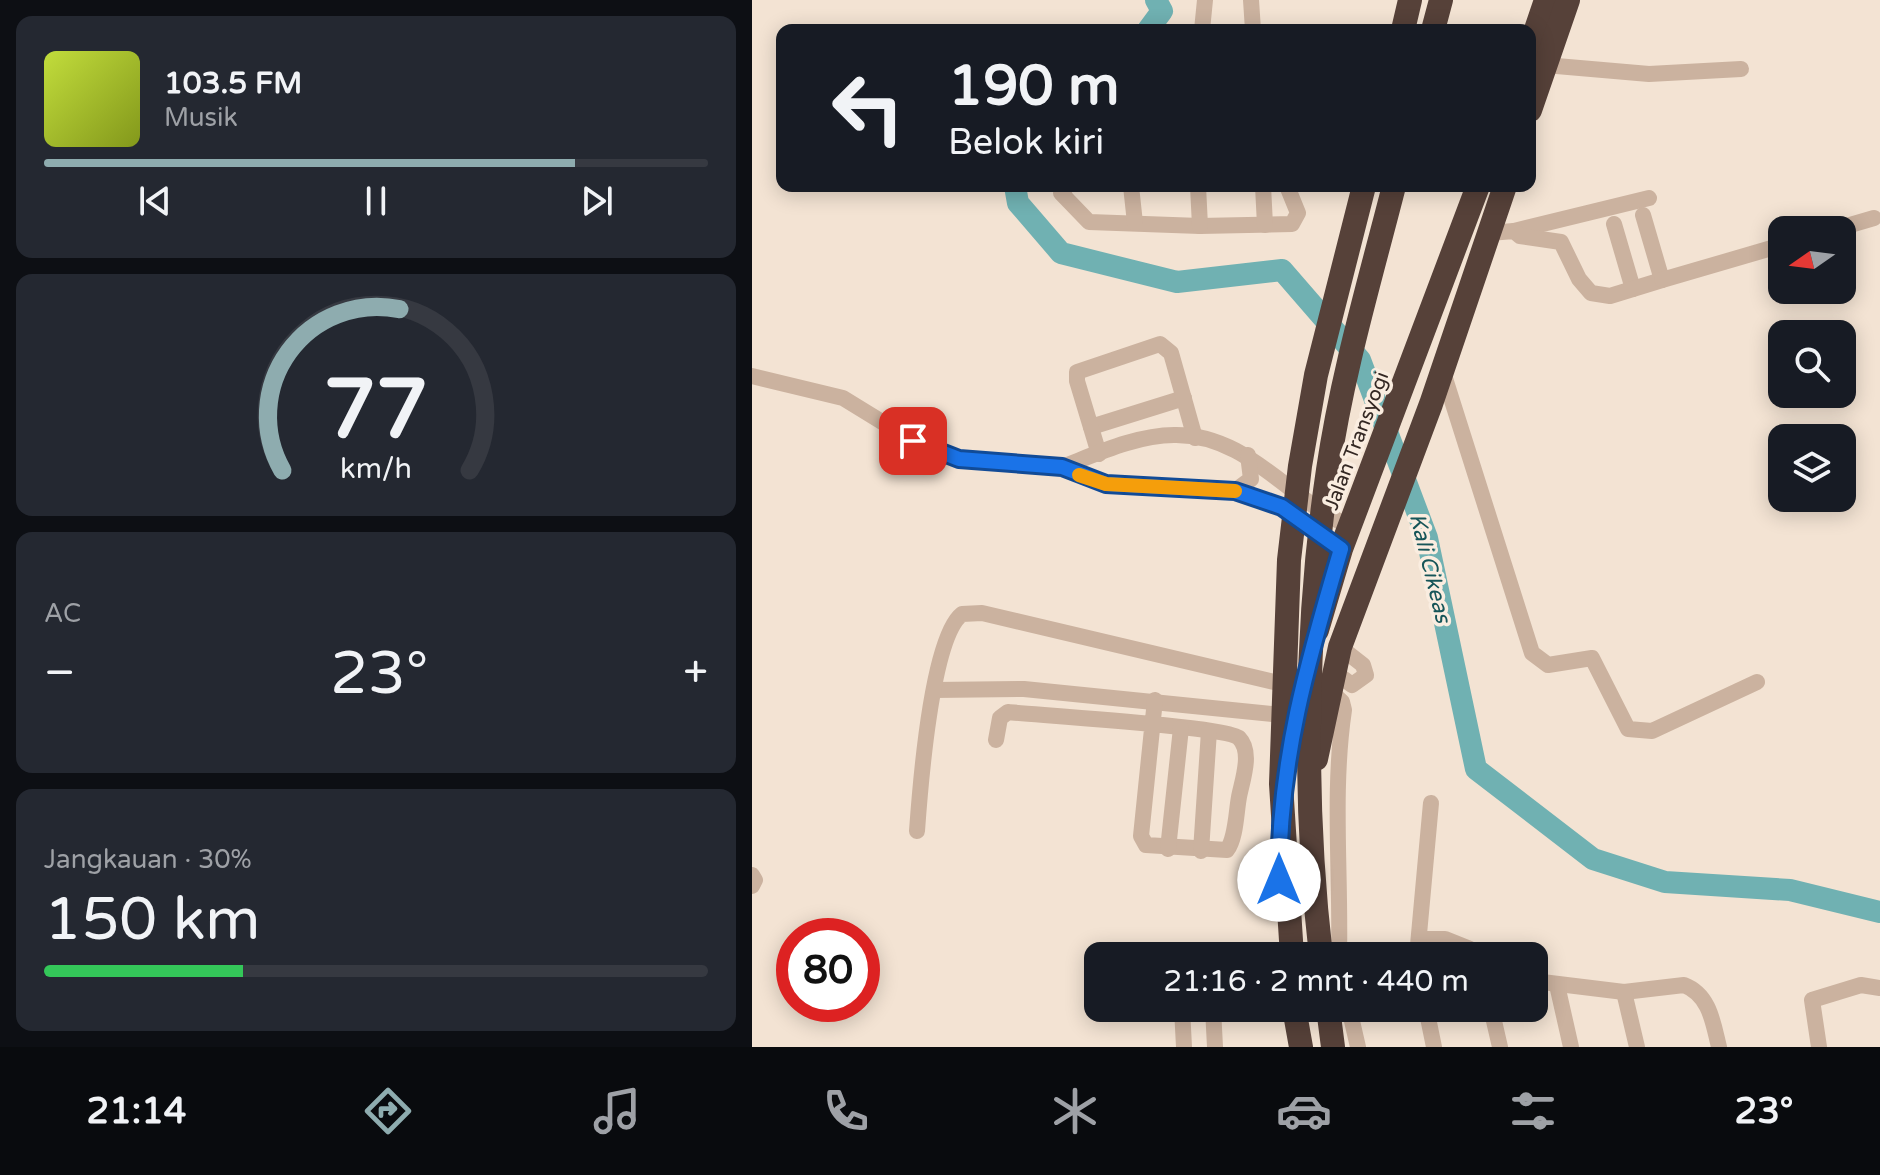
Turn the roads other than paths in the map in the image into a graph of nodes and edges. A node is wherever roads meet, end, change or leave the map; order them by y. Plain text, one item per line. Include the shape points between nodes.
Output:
1 (1205, 0) edge
2 (1251, 0) edge
3 (1410, 0) edge
4 (1441, 0) edge
5 (1546, 0) edge
6 (1568, 0) edge
7 (1203, 24) edge
8 (1253, 24) edge
9 (1404, 24) edge
10 (1435, 24) edge
11 (1538, 56) edge
12 (1741, 69) dead end
13 (1062, 192) edge
14 (1132, 192) edge
15 (1198, 192) edge
16 (1263, 192) edge
17 (1289, 192) edge
18 (1362, 192) edge
19 (1392, 192) edge
20 (1476, 192) edge
21 (1503, 192) edge
22 (1612, 215) junction
23 (1874, 218) dead end
24 (1135, 223) junction
25 (1856, 223) edge
26 (1265, 225) junction
27 (1200, 226) junction
28 (1514, 231) junction
29 (1489, 233) junction
30 (1768, 249) edge
31 (1662, 280) junction
32 (1633, 289) junction
33 (1442, 368) junction
34 (752, 376) edge
35 (1184, 398) junction
36 (1091, 427) junction
37 (1195, 438) junction
38 (1099, 454) junction
39 (1248, 455) junction
40 (1062, 467) junction
41 (1235, 491) junction
42 (1348, 529) junction
43 (1331, 680) junction
44 (1757, 682) dead end
45 (1300, 688) junction
46 (934, 690) junction
47 (1155, 700) junction
48 (1294, 716) junction
49 (1152, 725) junction
50 (1181, 728) junction
51 (1209, 731) junction
52 (996, 740) dead end
53 (1431, 803) dead end
54 (917, 831) dead end
55 (1168, 849) junction
56 (1201, 851) junction
57 (752, 875) edge
58 (752, 886) edge
59 (1287, 942) edge
60 (1289, 942) edge
61 (1312, 942) edge
62 (1320, 942) edge
63 (1340, 942) edge
64 (1419, 942) edge
65 (1548, 983) edge
66 (1557, 985) junction
67 (1880, 988) edge
68 (1624, 992) junction
69 (1183, 1022) edge
70 (1214, 1022) edge
71 (1298, 1022) edge
72 (1330, 1022) edge
73 (1352, 1022) edge
74 (1429, 1022) edge
75 (1494, 1022) edge
76 (1184, 1047) edge
77 (1215, 1047) edge
78 (1302, 1047) edge
79 (1334, 1047) edge
80 (1358, 1047) edge
81 (1434, 1047) edge
82 (1500, 1047) edge
83 (1571, 1047) edge
84 (1637, 1047) edge
85 (1719, 1047) edge
86 (1819, 1047) edge

1 - 7 street
2 - 8 street
3 - 9 highway
4 - 10 highway
5 - 11 highway
6 - 11 highway
11 - 12 street via 1649,74
13 - 24 street via 1089,222
14 - 24 street
15 - 27 street
16 - 26 street
17 - 26 street via 1298,213 1292,224
18 - 60 highway, bridge via 1316,375 1289,560 1281,784
19 - 62 highway, bridge via 1344,382 1317,563 1310,784
20 - 42 highway, Jalan Transyogi
21 - 29 highway
22 - 28 street
22 - 31 street via 1643,205
22 - 32 street
23 - 25 street
24 - 27 street
26 - 27 street
28 - 29 street
28 - 32 street via 1561,242 1591,293 1610,296
29 - 33 highway
30 - 31 street
31 - 32 street
33 - 43 highway
33 - 44 street via 1532,653 1548,665 1592,658 1628,729 1652,731
34 - 40 street via 843,398 913,441 959,459
35 - 36 street
35 - 36 street via 1171,353 1160,344 1151,346 1077,372
35 - 37 street
36 - 38 street
37 - 38 street via 1174,435
37 - 39 street
38 - 40 street
39 - 41 street via 1251,479
39 - 42 street
40 - 41 street via 1106,484
41 - 42 street
42 - 45 highway, Jalan Transyogi
43 - 61 highway via 1313,772 1304,868
43 - 63 street via 1344,710 1337,810
45 - 46 street via 971,612 952,625
45 - 48 highway, Jalan Transyogi
46 - 47 street via 1024,689
46 - 54 street
47 - 48 street
47 - 49 street
48 - 59 highway, Jalan Transyogi via 1279,824 1279,901
49 - 50 street
49 - 52 street via 1008,712 1000,718
49 - 55 street via 1141,836 1146,845
50 - 51 street
50 - 55 street
51 - 56 street
51 - 56 street via 1238,737 1246,756 1230,846
53 - 64 street
55 - 56 street
57 - 58 street
65 - 66 street
66 - 68 street
66 - 83 street
67 - 86 street via 1861,985 1812,1000
68 - 84 street
68 - 85 street via 1693,988 1712,1017
69 - 76 street
70 - 77 street
71 - 78 highway
72 - 79 highway, bridge
73 - 80 street
74 - 81 street
75 - 82 street

